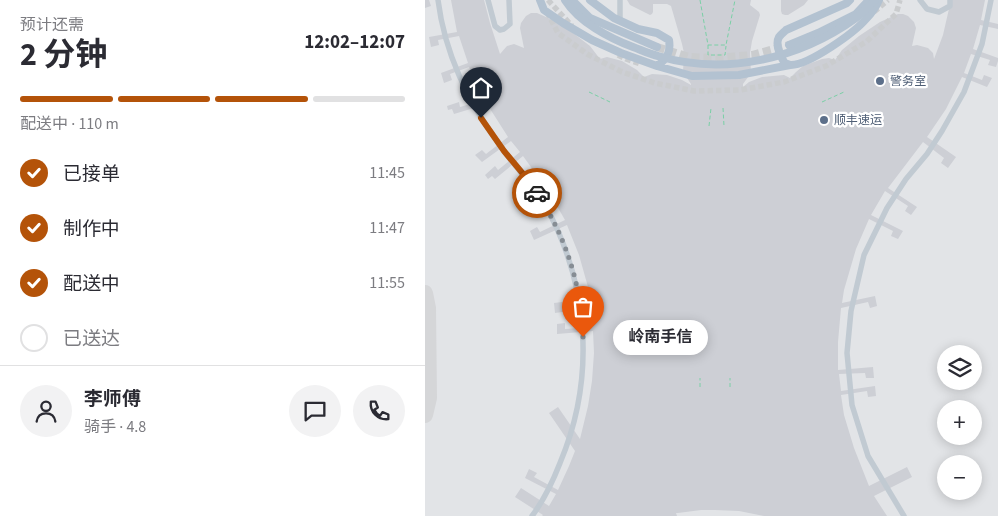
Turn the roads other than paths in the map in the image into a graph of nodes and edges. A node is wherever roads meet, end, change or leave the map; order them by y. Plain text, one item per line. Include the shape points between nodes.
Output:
1 (439, 0) edge
2 (489, 0) edge
3 (509, 0) edge
4 (540, 0) edge
5 (565, 0) edge
6 (572, 0) edge
7 (590, 0) edge
8 (619, 0) edge
9 (850, 0) edge
10 (869, 0) edge
11 (877, 0) edge
12 (920, 0) edge
13 (951, 0) edge
14 (991, 0) edge
15 (620, 21) junction
16 (789, 45) tunnel mouth
17 (657, 47) tunnel mouth
18 (790, 65) junction
19 (657, 66) junction
20 (532, 516) edge
21 (904, 516) edge

1 - 20 lane via 450,53 462,84 481,118 544,204 560,234 579,298 583,366 578,409 553,481
2 - 3 lane via 495,26 499,30 510,24
4 - 19 main road via 544,10 593,40
5 - 11 main road, bridge via 588,23 614,40 657,56 716,65 748,62 797,50 843,26
6 - 17 main road via 590,18
7 - 15 main road
8 - 15 lane
9 - 18 main road via 786,30 779,37 780,54
10 - 16 main road via 856,14
11 - 18 main road via 876,8 841,41
12 - 13 lane via 927,9 939,12 950,6
14 - 21 lane via 982,44 964,92 927,154 887,208 865,255 851,311 847,353 852,405 868,456
15 - 19 main road via 669,40 665,60
18 - 19 main road via 739,75 692,76

